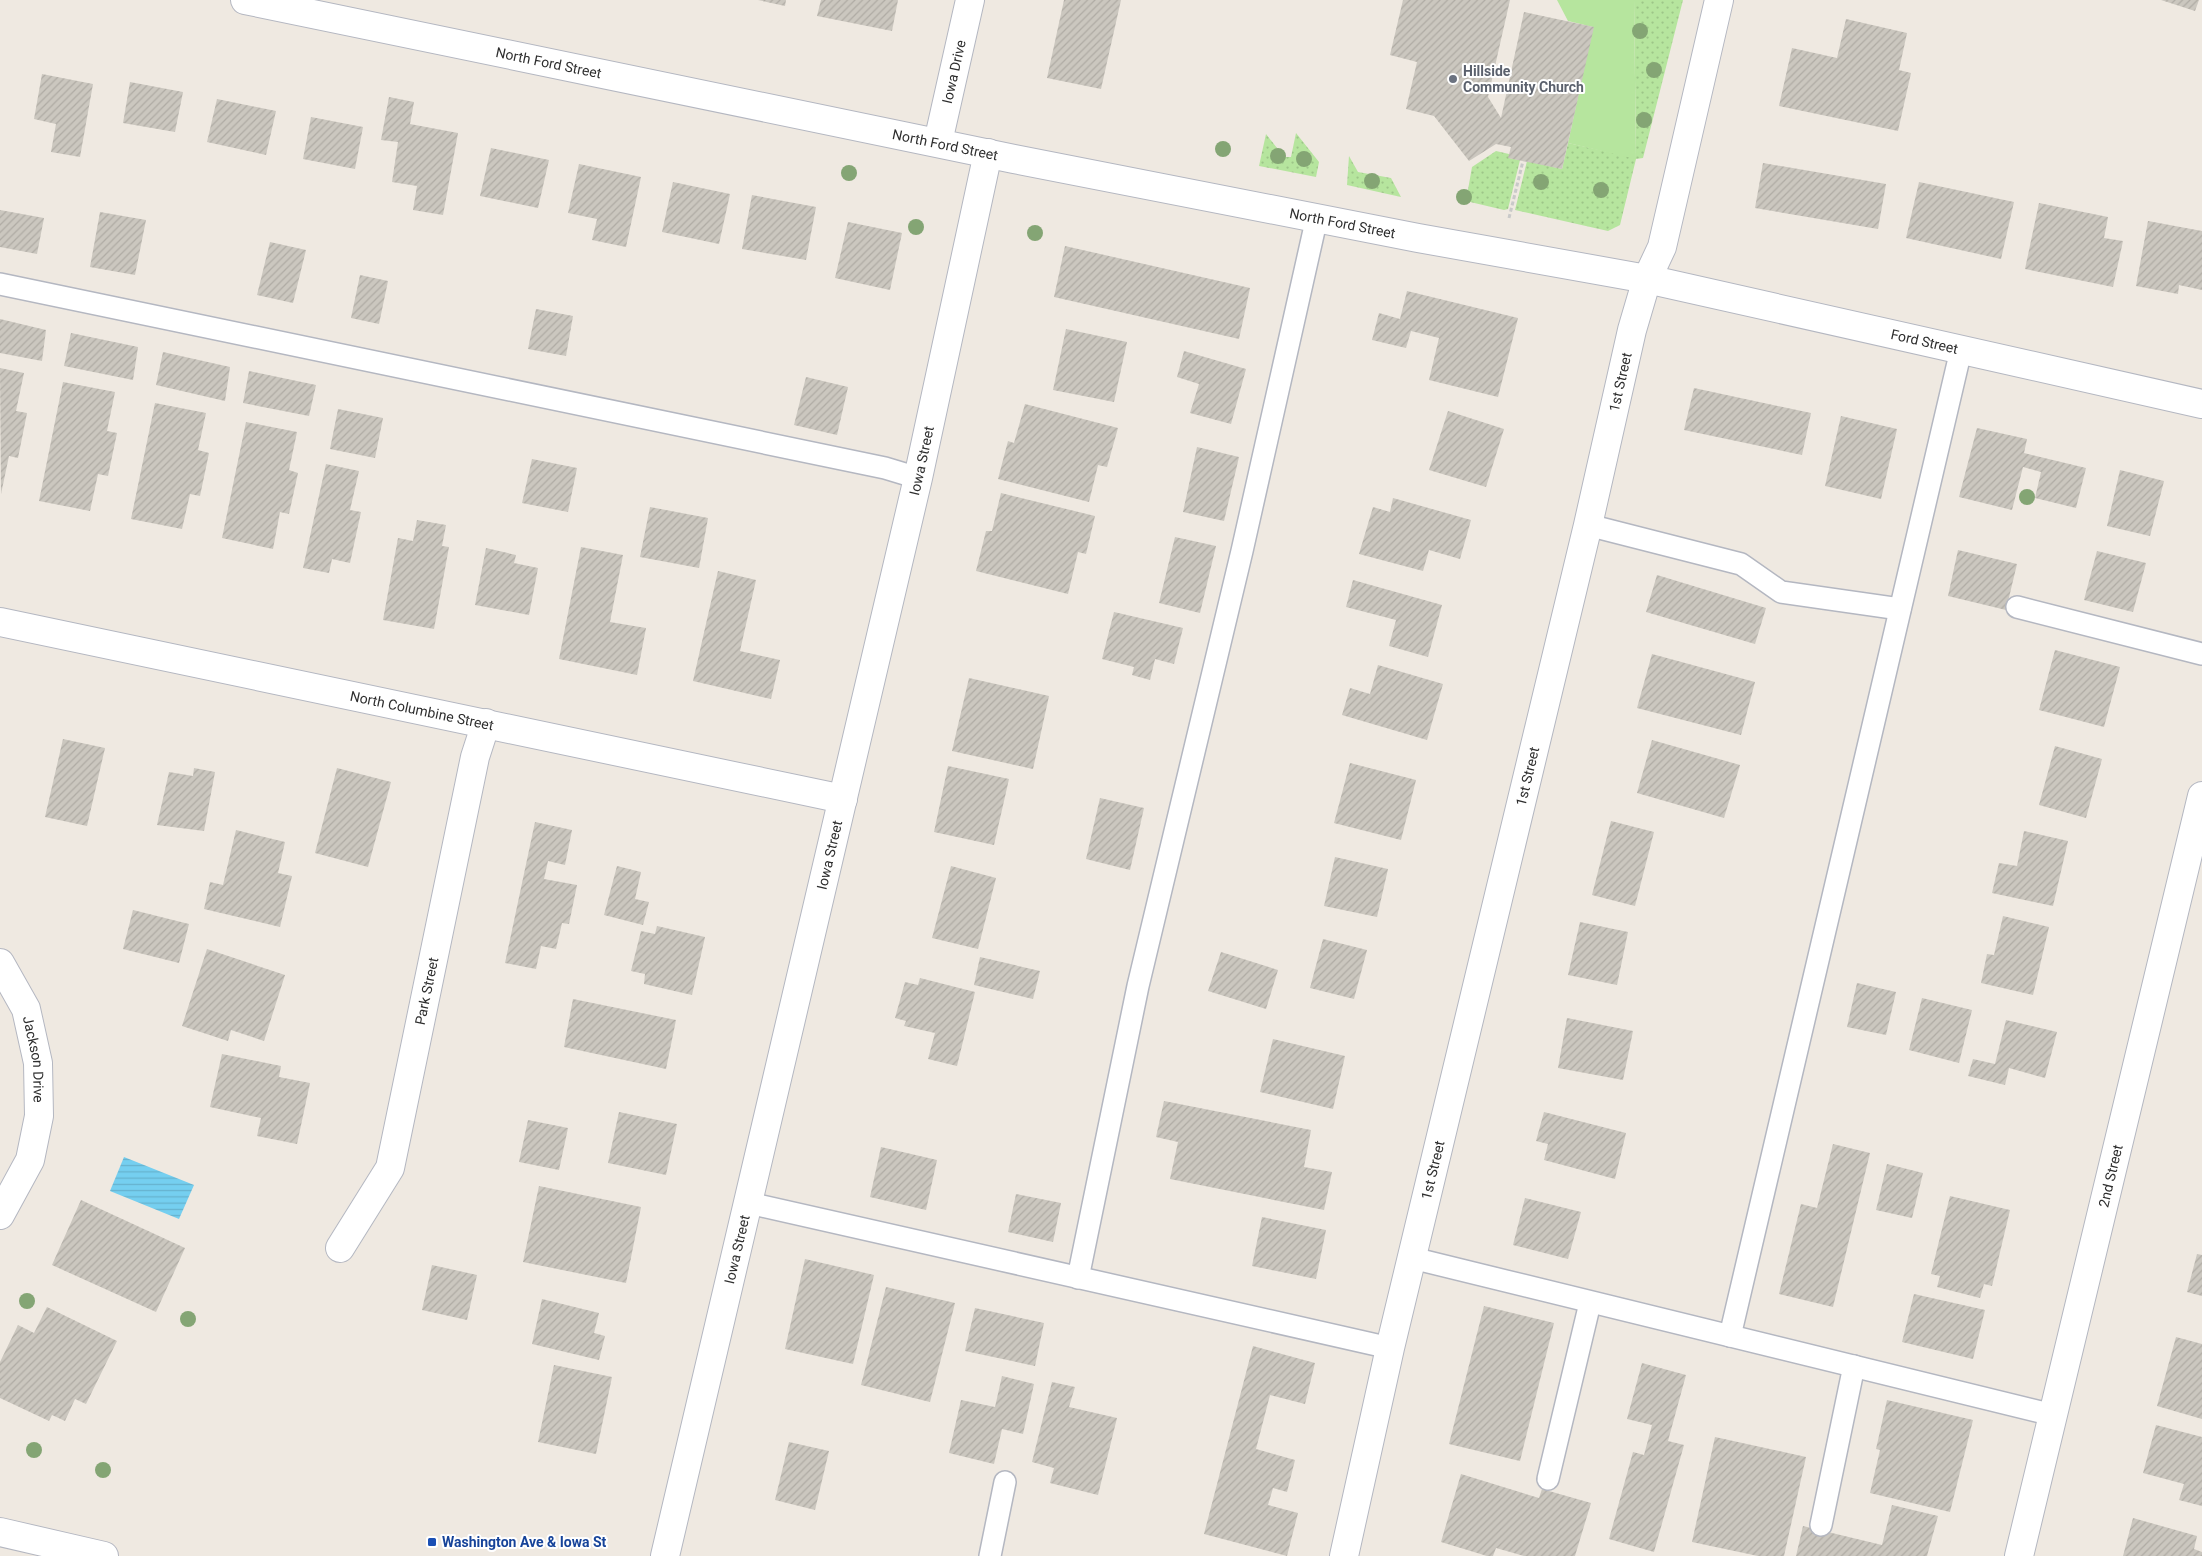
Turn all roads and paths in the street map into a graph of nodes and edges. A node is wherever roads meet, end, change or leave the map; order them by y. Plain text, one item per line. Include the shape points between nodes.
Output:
1 (245, 0) edge
2 (970, 0) edge
3 (1719, 0) edge
4 (301, 6) edge
5 (938, 142) junction
6 (988, 153) junction
7 (1523, 161) dead end
8 (1316, 216) junction
9 (1509, 218) dead end
10 (1647, 279) junction
11 (0, 284) edge
12 (1961, 350) junction
13 (2202, 404) edge
14 (918, 478) junction
15 (1588, 525) junction
16 (2016, 607) dead end
17 (1900, 609) junction
18 (0, 622) edge
19 (2202, 654) edge
20 (486, 723) junction
21 (2202, 796) edge
22 (843, 799) junction
23 (0, 963) edge
24 (749, 1204) junction
25 (0, 1215) edge
26 (340, 1248) dead end
27 (1412, 1258) junction
28 (1078, 1278) junction
29 (1590, 1303) junction
30 (1730, 1336) junction
31 (1390, 1348) junction
32 (1854, 1366) junction
33 (2053, 1415) junction
34 (1548, 1480) dead end
35 (1005, 1482) dead end
36 (1821, 1525) dead end
37 (0, 1532) edge
38 (104, 1556) edge
39 (666, 1556) edge
40 (990, 1556) edge
41 (1344, 1556) edge
42 (2019, 1556) edge

1 - 4 street, North Ford Street
2 - 5 street, Iowa Drive
3 - 10 street, 1st Street via 1662,247
4 - 5 street, North Ford Street
5 - 6 street, North Ford Street
6 - 8 street, North Ford Street
6 - 14 street, Iowa Street
7 - 9 path
8 - 10 street, North Ford Street via 1418,238
8 - 28 lane via 1244,542 1138,986
10 - 12 street, Ford Street
10 - 15 street, 1st Street via 1632,330
11 - 14 lane via 885,468
12 - 13 street, Ford Street
12 - 17 lane
14 - 22 street, Iowa Street
15 - 17 lane via 1741,564 1781,592
15 - 27 street, 1st Street
16 - 19 lane
17 - 30 lane
18 - 20 street, North Columbine Street
20 - 22 street, North Columbine Street
20 - 26 street, Park Street via 475,757 390,1168
21 - 33 street, 2nd Street
22 - 24 street, Iowa Street
23 - 25 street, Jackson Drive via 26,1009 38,1063 39,1116 30,1160
24 - 28 lane
24 - 39 street, Iowa Street
27 - 29 lane
27 - 31 street, 1st Street
28 - 31 lane
29 - 30 lane
29 - 34 lane
30 - 32 lane
31 - 41 street, 1st Street
32 - 33 lane
32 - 36 lane
33 - 42 street, 2nd Street
35 - 40 lane
37 - 38 street

